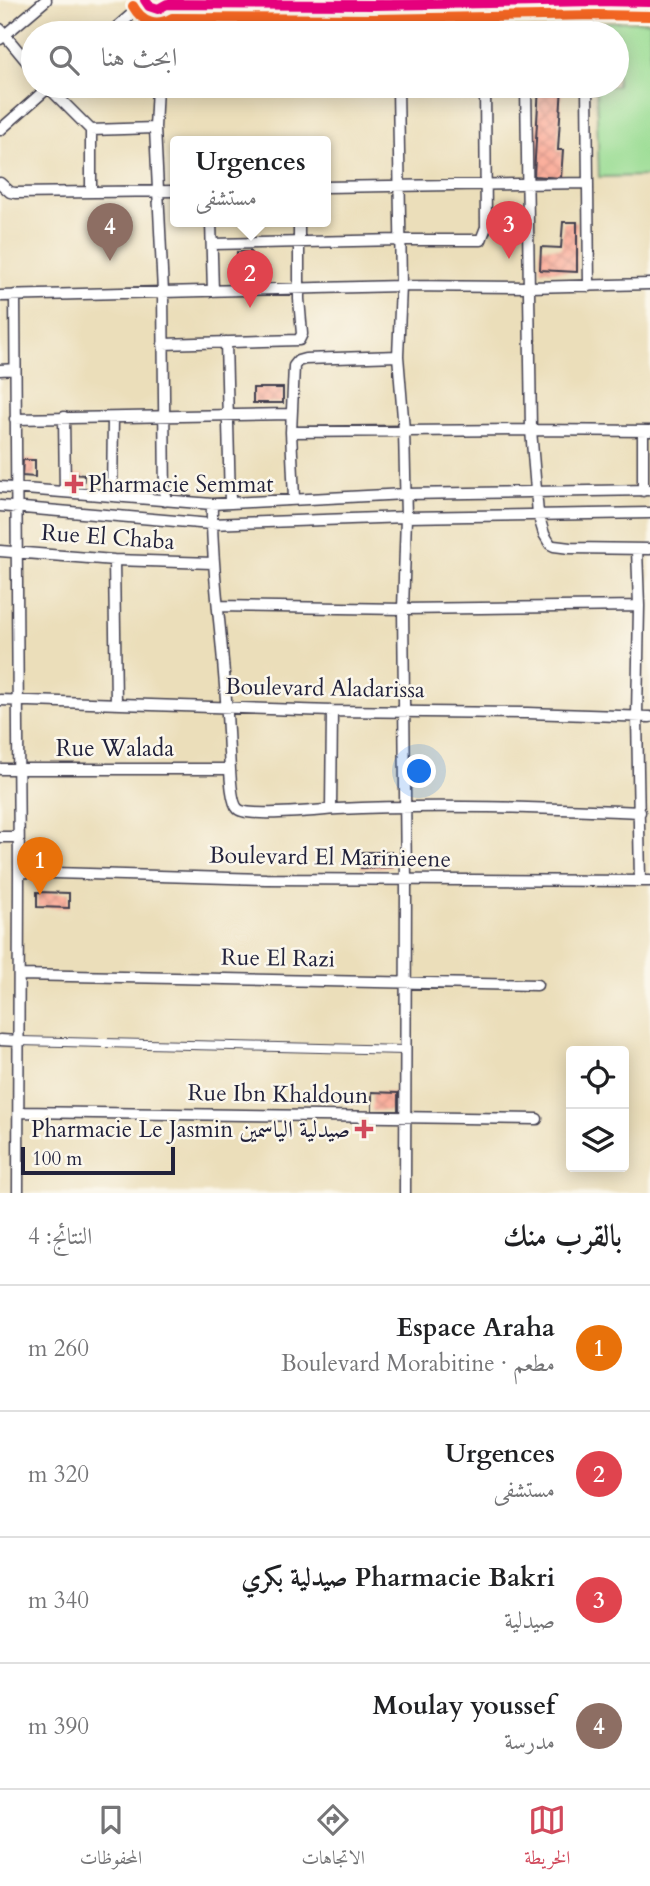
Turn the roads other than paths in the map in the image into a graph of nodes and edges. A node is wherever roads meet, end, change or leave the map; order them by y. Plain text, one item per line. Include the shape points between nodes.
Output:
1 (46, 0) edge
2 (146, 1) edge
3 (590, 1) edge
4 (396, 2) edge
5 (650, 2) edge
6 (165, 4) edge
7 (124, 21) edge
8 (397, 21) edge
9 (588, 21) edge
10 (2, 35) edge
11 (21, 56) edge
12 (35, 98) edge
13 (60, 98) edge
14 (156, 98) edge
15 (398, 98) edge
16 (485, 98) edge
17 (526, 98) edge
18 (587, 98) edge
19 (155, 128) junction
20 (0, 130) edge
21 (91, 130) junction
22 (0, 183) edge
23 (587, 183) junction
24 (486, 184) junction
25 (527, 184) junction
26 (400, 186) junction
27 (331, 187) edge
28 (91, 191) junction
29 (170, 191) edge
30 (158, 192) junction
31 (211, 227) edge
32 (299, 227) edge
33 (400, 240) junction
34 (299, 242) junction
35 (212, 244) junction
36 (650, 285) edge
37 (401, 286) junction
38 (589, 286) junction
39 (530, 287) junction
40 (299, 288) junction
41 (213, 291) junction
42 (163, 292) junction
43 (15, 295) junction
44 (0, 296) edge
45 (226, 342) junction
46 (163, 344) junction
47 (398, 356) junction
48 (16, 369) junction
49 (0, 370) edge
50 (228, 414) junction
51 (291, 414) junction
52 (164, 416) junction
53 (64, 417) junction
54 (113, 418) junction
55 (15, 419) junction
56 (404, 430) junction
57 (531, 430) junction
58 (291, 432) junction
59 (647, 432) edge
60 (0, 487) edge
61 (16, 488) junction
62 (646, 491) edge
63 (65, 492) junction
64 (536, 493) junction
65 (405, 494) junction
66 (112, 496) junction
67 (295, 499) junction
68 (165, 500) junction
69 (230, 502) junction
70 (212, 504) junction
71 (0, 506) edge
72 (16, 507) junction
73 (650, 513) edge
74 (538, 514) junction
75 (406, 517) junction
76 (211, 524) junction
77 (638, 549) junction
78 (650, 549) edge
79 (0, 551) edge
80 (16, 552) junction
81 (114, 560) junction
82 (213, 563) junction
83 (218, 606) junction
84 (639, 606) junction
85 (403, 609) junction
86 (0, 700) edge
87 (17, 700) junction
88 (116, 703) junction
89 (227, 707) junction
90 (332, 711) junction
91 (405, 711) junction
92 (637, 716) junction
93 (650, 717) edge
94 (0, 769) edge
95 (17, 769) junction
96 (230, 769) junction
97 (404, 806) junction
98 (331, 809) junction
99 (640, 812) junction
100 (0, 837) edge
101 (18, 837) junction
102 (19, 872) junction
103 (406, 881) junction
104 (645, 881) edge
105 (19, 975) junction
106 (405, 982) junction
107 (537, 985) dead end
108 (0, 1040) edge
109 (19, 1041) junction
110 (405, 1050) junction
111 (19, 1112) junction
112 (405, 1117) junction
113 (537, 1119) dead end
114 (18, 1193) edge
115 (405, 1193) edge

1 - 10 street
2 - 6 street via 149,7
2 - 7 street
3 - 4 street
3 - 5 street
3 - 9 street
4 - 6 street
4 - 8 street
10 - 11 street
12 - 20 street
13 - 21 street
14 - 19 street
15 - 26 street
16 - 24 street
17 - 25 street
18 - 23 street
19 - 21 street
19 - 30 street
21 - 28 street
22 - 28 street via 15,193
23 - 25 street
23 - 38 street
24 - 25 street
24 - 26 street
24 - 33 street via 486,227 481,240
25 - 39 street
26 - 27 street
26 - 33 street
28 - 30 street
29 - 30 street
30 - 42 street
31 - 35 street
32 - 34 street
33 - 34 street
33 - 37 street
34 - 35 street
34 - 40 street
35 - 41 street
36 - 38 street
37 - 39 street
37 - 40 street
37 - 47 street
38 - 39 street
39 - 57 street
40 - 41 street
40 - 45 street via 299,340
41 - 42 street
42 - 43 street
42 - 46 street
43 - 44 street
43 - 48 street
45 - 46 street
45 - 50 street
46 - 52 street
47 - 51 street via 300,360 294,366
47 - 56 street
48 - 49 street
48 - 55 street
50 - 51 street
50 - 52 street
50 - 69 street
51 - 58 street
52 - 54 street
52 - 68 street
53 - 54 street
53 - 55 street
53 - 63 street
54 - 66 street
55 - 61 street
56 - 57 street
56 - 58 street
56 - 65 street
57 - 59 street
57 - 64 street
58 - 67 street
59 - 62 street
60 - 61 street
61 - 63 street
61 - 72 street
62 - 64 street
63 - 66 street
64 - 65 street
64 - 74 street
65 - 67 street
65 - 75 street
66 - 68 street
67 - 69 street
68 - 70 street
69 - 70 street
70 - 76 street
71 - 72 street
72 - 76 street
72 - 80 street
73 - 74 street
74 - 75 street
74 - 77 street via 544,534 554,546
75 - 76 street
75 - 85 street
76 - 82 street
77 - 78 street
77 - 84 street
79 - 80 street, Rue El Chaba
80 - 81 street, Rue El Chaba
80 - 87 street
81 - 82 street, Rue El Chaba
81 - 88 street
82 - 83 street
83 - 85 street
83 - 89 street
84 - 85 street
84 - 92 street
85 - 91 street
86 - 87 street, Boulevard Aladarissa
87 - 88 street, Boulevard Aladarissa
87 - 95 street
88 - 89 street, Boulevard Aladarissa
89 - 90 street, Boulevard Aladarissa
89 - 96 street
90 - 91 street, Boulevard Aladarissa
90 - 98 street
91 - 92 street, Boulevard Aladarissa
91 - 97 street
92 - 93 street, Boulevard Aladarissa
92 - 99 street
94 - 95 street, Rue Walada
95 - 96 street, Rue Walada
95 - 101 street
96 - 98 street via 233,802 241,811
97 - 98 street
97 - 99 street
97 - 103 street
99 - 104 street
100 - 101 street
101 - 102 street
102 - 103 street, Boulevard El Marinieene
102 - 105 street
103 - 104 street, Boulevard El Marinieene
103 - 106 street
105 - 106 street, Rue El Razi
105 - 109 street
106 - 107 street, Rue El Razi
106 - 110 street
108 - 109 street
109 - 110 street
109 - 111 street
110 - 112 street
111 - 112 street, Rue Ibn Khaldoun
111 - 114 street
112 - 113 street, Rue Ibn Khaldoun
112 - 115 street

